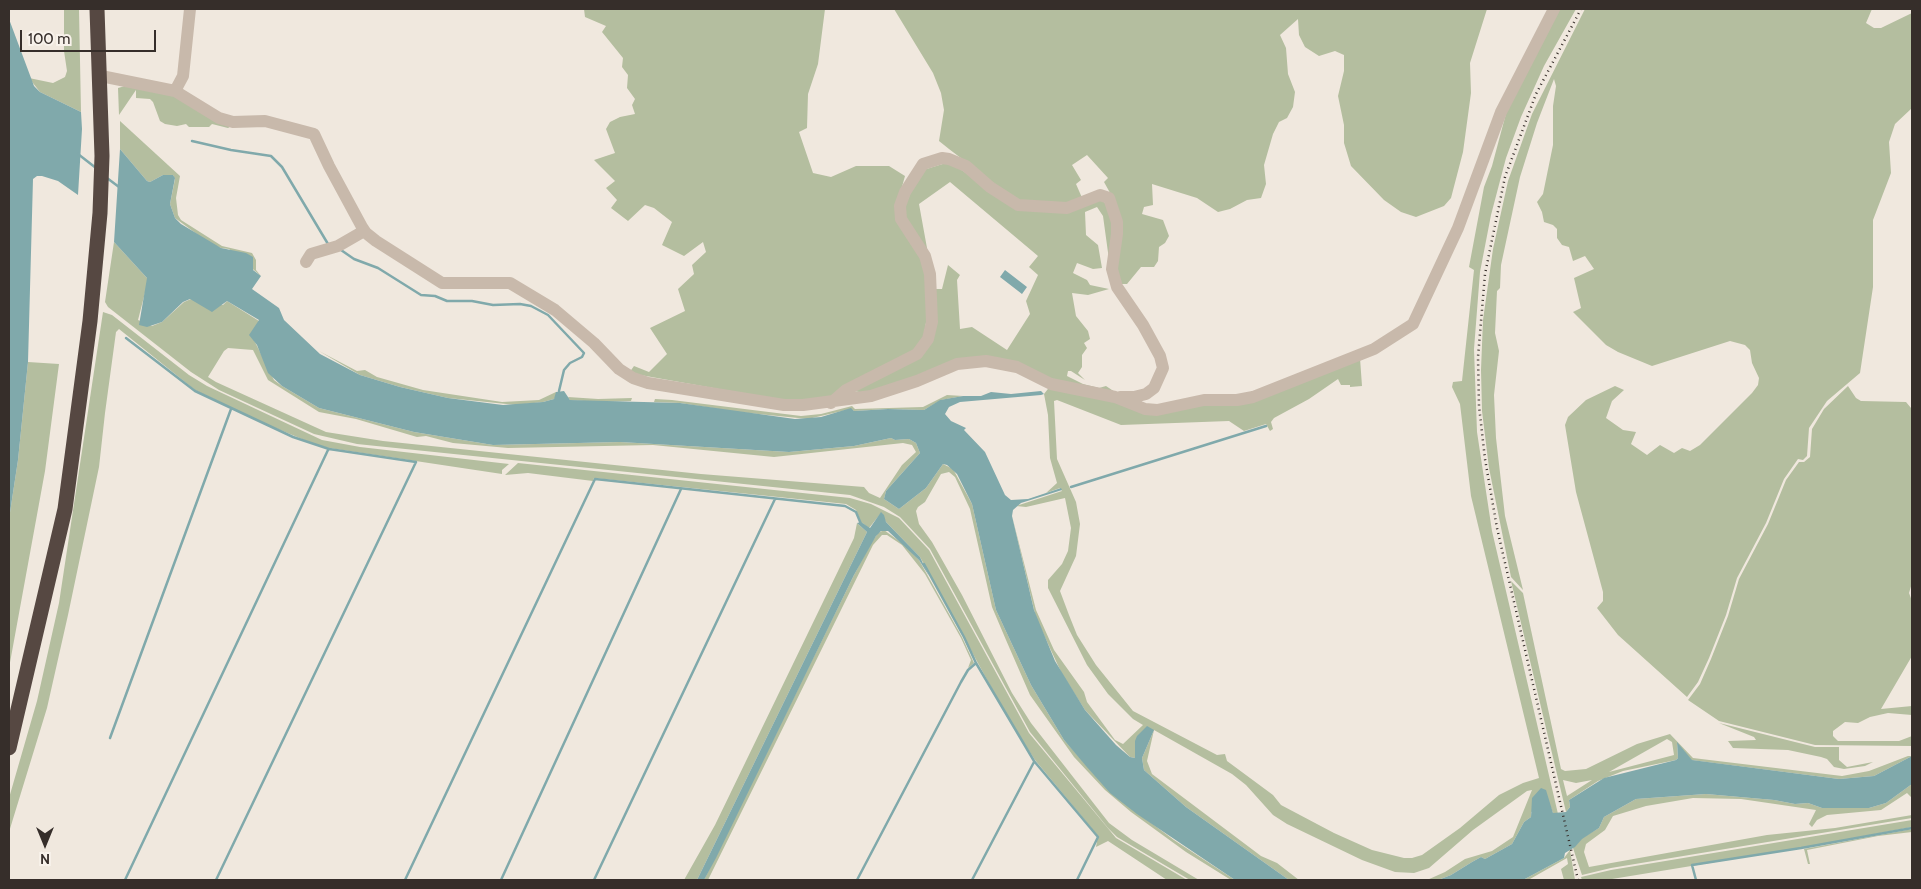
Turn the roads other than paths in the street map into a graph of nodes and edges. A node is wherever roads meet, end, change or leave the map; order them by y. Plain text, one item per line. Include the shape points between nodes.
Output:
1 (97, 9) edge
2 (190, 9) edge
3 (1554, 9) edge
4 (101, 76) junction
5 (175, 91) junction
6 (364, 231) junction
7 (306, 262) dead end
8 (1114, 397) junction
9 (831, 402) junction
10 (9, 748) edge

1 - 4 highway
2 - 5 street via 183,76
3 - 8 street via 1502,112 1458,228 1413,324 1374,349 1253,397 1204,400 1157,410 1145,409
4 - 5 street
4 - 10 highway via 100,213 90,321 65,509
5 - 6 street via 219,118 233,122 265,120 314,134
6 - 7 street via 338,246 311,254
6 - 9 street via 442,283 510,283 537,297 633,378 784,405
8 - 9 street via 1051,384 1017,367 969,362 892,390
8 - 9 street via 1146,394 1154,388 1163,368 1143,325 1117,287 1112,269 1117,222 1109,198 1100,195 1067,208 1018,205 966,166 942,158 923,164 900,206 901,219 925,256 930,274 932,322 928,339 917,354 846,390

